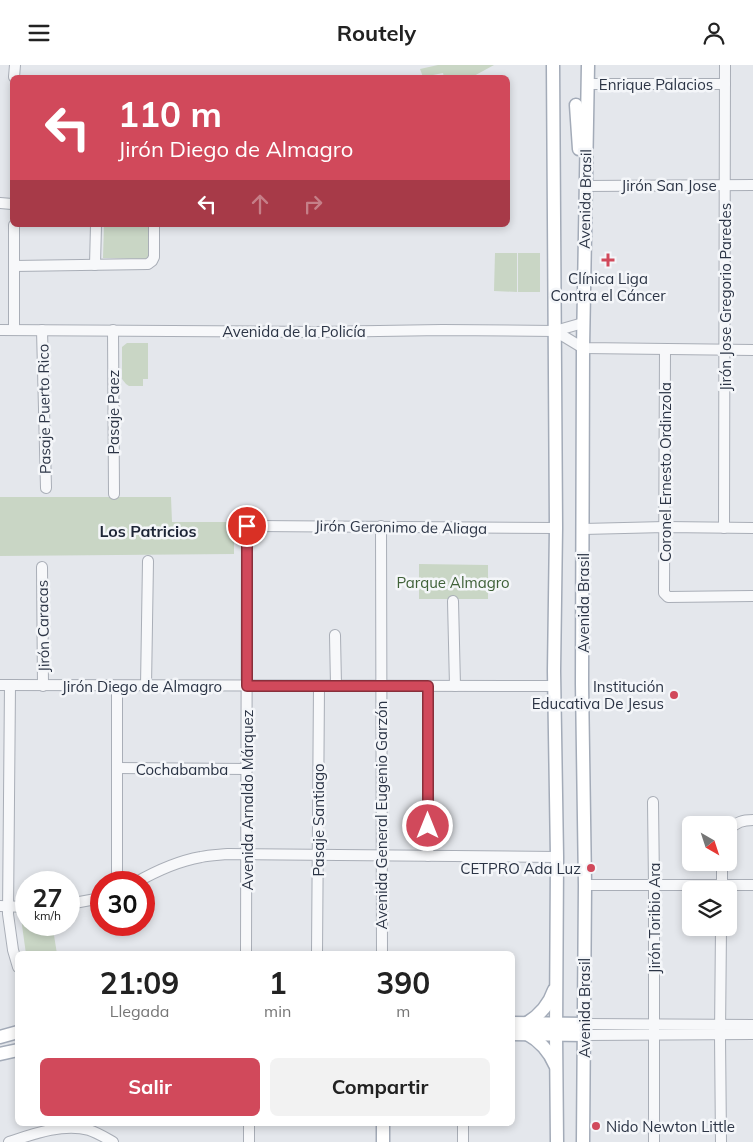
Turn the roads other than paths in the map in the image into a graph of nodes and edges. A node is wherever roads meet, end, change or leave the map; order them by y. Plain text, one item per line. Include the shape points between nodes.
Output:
1 (553, 65) edge
2 (588, 65) edge
3 (725, 65) edge
4 (588, 84) junction
5 (725, 84) junction
6 (576, 105) dead end
7 (562, 131) dead end
8 (554, 181) junction
9 (725, 185) junction
10 (753, 185) edge
11 (585, 186) junction
12 (14, 227) edge
13 (96, 227) edge
14 (154, 227) edge
15 (94, 265) junction
16 (14, 266) junction
17 (583, 323) junction
18 (14, 329) junction
19 (0, 330) edge
20 (42, 330) junction
21 (113, 330) junction
22 (554, 331) junction
23 (583, 348) junction
24 (664, 349) junction
25 (725, 349) junction
26 (753, 350) edge
27 (46, 488) dead end
28 (114, 494) dead end
29 (247, 526) joint
30 (381, 526) junction
31 (665, 527) junction
32 (556, 528) junction
33 (724, 528) junction
34 (753, 528) edge
35 (583, 529) junction
36 (148, 561) dead end
37 (42, 567) dead end
38 (753, 596) edge
39 (453, 601) dead end
40 (335, 635) dead end
41 (5, 685) edge
42 (43, 685) junction
43 (117, 686) junction
44 (146, 686) junction
45 (247, 686) junction
46 (319, 686) junction
47 (336, 686) junction
48 (382, 686) junction
49 (428, 686) junction
50 (455, 686) junction
51 (554, 686) junction
52 (5, 768) edge
53 (117, 768) junction
54 (247, 769) junction
55 (5, 796) edge
56 (652, 802) dead end
57 (753, 820) edge
58 (738, 822) edge
59 (246, 853) junction
60 (318, 854) junction
61 (382, 855) junction
62 (428, 855) junction
63 (557, 857) junction
64 (117, 871) edge
65 (155, 873) edge
66 (585, 885) junction
67 (654, 885) junction
68 (753, 885) edge
69 (682, 886) edge
70 (737, 887) edge
71 (4, 906) edge
72 (721, 936) edge
73 (246, 951) edge
74 (317, 951) edge
75 (382, 951) edge
76 (15, 954) edge
77 (556, 983) junction
78 (515, 1024) edge
79 (753, 1025) edge
80 (527, 1029) junction
81 (556, 1029) junction
82 (585, 1029) junction
83 (654, 1029) junction
84 (720, 1029) junction
85 (15, 1033) edge
86 (515, 1033) edge
87 (753, 1034) edge
88 (0, 1037) edge
89 (15, 1051) edge
90 (0, 1054) edge
91 (556, 1070) junction
92 (249, 1126) edge
93 (383, 1126) edge
94 (463, 1126) edge
95 (9, 1142) edge
96 (114, 1142) edge
97 (249, 1142) edge
98 (382, 1142) edge
99 (463, 1142) edge
100 (557, 1142) edge
101 (584, 1142) edge
102 (654, 1142) edge
103 (722, 1142) edge

1 - 8 main road, Avenida Brasil
2 - 4 main road, Avenida Brasil
3 - 5 street, Jirón Jose Gregorio Paredes
4 - 5 street, Enrique Palacios
4 - 11 main road, Avenida Brasil
5 - 9 street, Jirón Jose Gregorio Paredes
6 - 11 main road via 581,176
7 - 8 main road
8 - 22 main road, Avenida Brasil
9 - 10 street, Jirón San Jose
9 - 11 street, Jirón San Jose
9 - 25 street, Jirón Jose Gregorio Paredes
11 - 17 main road, Avenida Brasil
12 - 16 street
13 - 15 street
14 - 15 street via 154,257 148,264
15 - 16 street
16 - 18 street
17 - 22 street
17 - 23 main road, Avenida Brasil
18 - 19 street, Avenida de la Policía
18 - 20 street, Avenida de la Policía
20 - 21 street, Avenida de la Policía
20 - 27 street, Pasaje Puerto Rico
21 - 22 street, Avenida de la Policía
21 - 28 street, Pasaje Paez
22 - 23 street, Avenida de la Policía
22 - 32 main road, Avenida Brasil
23 - 24 street
23 - 35 main road, Avenida Brasil
24 - 25 street
24 - 31 street, Coronel Ernesto Ordinzola
25 - 26 street
25 - 33 street, Jirón Jose Gregorio Paredes
29 - 30 street, Jirón Geronimo de Aliaga
29 - 45 street, Avenida Arnaldo Márquez
30 - 32 street, Jirón Geronimo de Aliaga
30 - 48 street, Avenida General Eugenio Garzón
31 - 33 street
31 - 35 street
31 - 38 street, Coronel Ernesto Ordinzola via 664,593 668,597
32 - 51 main road, Avenida Brasil
33 - 34 street
35 - 66 main road, Avenida Brasil
36 - 44 street
37 - 42 street, Jirón Caracas
39 - 50 street
40 - 47 street
41 - 42 street, Jirón Diego de Almagro
41 - 52 street
42 - 43 street, Jirón Diego de Almagro
43 - 44 street, Jirón Diego de Almagro
43 - 53 street
44 - 45 street, Jirón Diego de Almagro
45 - 46 street, Jirón Diego de Almagro
45 - 54 street, Avenida Arnaldo Márquez
46 - 47 street, Jirón Diego de Almagro
46 - 60 street, Pasaje Santiago
47 - 48 street, Jirón Diego de Almagro
48 - 49 street, Jirón Diego de Almagro
48 - 61 street, Avenida General Eugenio Garzón
49 - 50 street, Jirón Diego de Almagro
49 - 62 street
50 - 51 street, Jirón Diego de Almagro
51 - 63 main road, Avenida Brasil
52 - 55 street
53 - 54 street, Cochabamba
53 - 64 street
54 - 59 street, Avenida Arnaldo Márquez
55 - 71 street
56 - 67 street, Jirón Toribio Ara
57 - 58 street
59 - 60 street
59 - 65 street via 200,857
59 - 73 street, Avenida Arnaldo Márquez
60 - 61 street
60 - 74 street, Pasaje Santiago
61 - 62 street
61 - 75 street, Avenida General Eugenio Garzón
62 - 63 street
63 - 77 main road, Avenida Brasil
66 - 67 street
66 - 82 main road, Avenida Brasil
67 - 69 street
67 - 83 street, Jirón Toribio Ara
68 - 70 street
71 - 76 street
72 - 84 street
77 - 80 main road via 546,1007
77 - 81 main road, Avenida Brasil
78 - 80 main road
79 - 84 street
80 - 81 main road
80 - 86 main road
80 - 91 main road via 546,1049
81 - 82 main road
81 - 91 main road, Avenida Brasil
82 - 83 street
82 - 101 main road, Avenida Brasil
83 - 84 street
83 - 102 street, Jirón Toribio Ara
84 - 87 street
84 - 103 street
85 - 88 main road
89 - 90 main road
91 - 100 main road, Avenida Brasil
92 - 97 street
93 - 98 main road
94 - 99 street
95 - 96 street via 69,1128 88,1130

